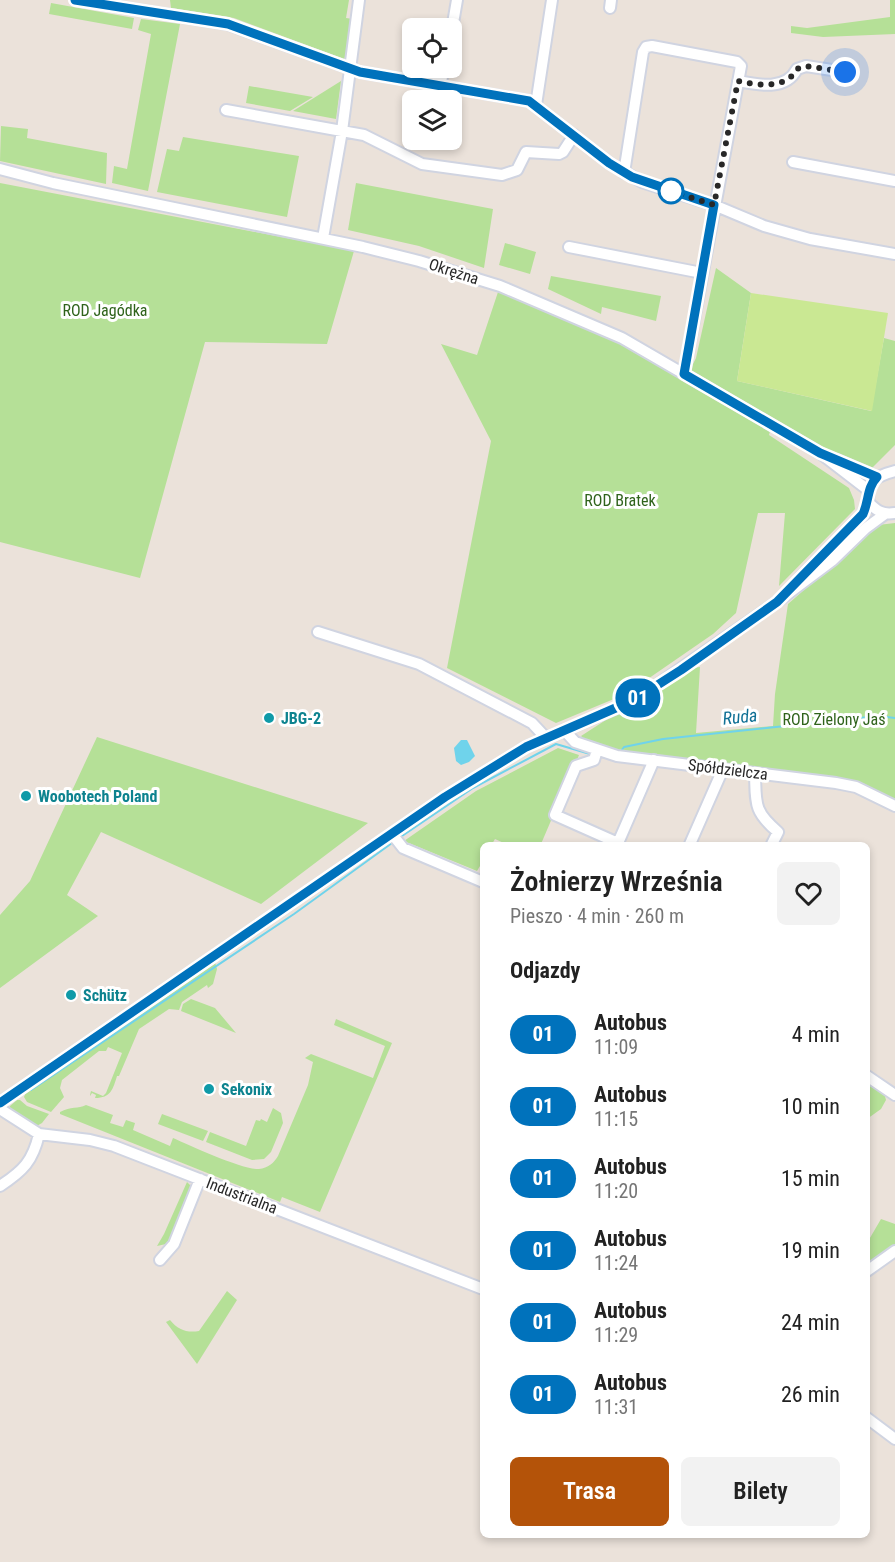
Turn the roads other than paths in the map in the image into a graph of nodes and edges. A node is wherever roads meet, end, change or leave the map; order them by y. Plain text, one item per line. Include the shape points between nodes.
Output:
1 (76, 0) edge
2 (359, 0) edge
3 (457, 0) edge
4 (552, 0) edge
5 (454, 18) edge
6 (351, 68) junction
7 (845, 72) dead end
8 (442, 78) edge
9 (738, 81) junction
10 (440, 86) junction
11 (536, 105) junction
12 (226, 110) dead end
13 (342, 131) junction
14 (574, 135) junction
15 (793, 162) dead end
16 (0, 169) edge
17 (624, 173) junction
18 (0, 177) edge
19 (895, 181) edge
20 (53, 183) junction
21 (714, 205) junction
22 (323, 238) junction
23 (569, 247) dead end
24 (895, 254) edge
25 (702, 273) junction
26 (684, 374) junction
27 (820, 453) junction
28 (895, 470) edge
29 (877, 477) junction
30 (868, 490) junction
31 (868, 502) junction
32 (890, 513) edge
33 (777, 602) junction
34 (318, 632) dead end
35 (564, 730) junction
36 (546, 738) junction
37 (597, 750) junction
38 (654, 760) junction
39 (723, 769) junction
40 (755, 772) junction
41 (895, 806) edge
42 (392, 834) junction
43 (616, 842) edge
44 (618, 842) edge
45 (691, 842) edge
46 (773, 842) edge
47 (480, 881) edge
48 (870, 1078) edge
49 (895, 1095) edge
50 (0, 1103) edge
51 (0, 1109) edge
52 (39, 1134) junction
53 (200, 1179) junction
54 (0, 1186) edge
55 (895, 1251) edge
56 (160, 1260) dead end
57 (870, 1269) edge
58 (480, 1288) edge
59 (870, 1420) edge
60 (895, 1439) edge

1 - 6 street via 228,24
2 - 6 street
3 - 5 street
4 - 11 street
6 - 10 street
6 - 13 street
7 - 9 street via 806,66 797,69 787,81 758,85
8 - 10 street
9 - 17 street via 741,66 737,62 646,47
9 - 21 street
10 - 11 street
11 - 14 street
12 - 13 street
13 - 14 street via 376,140 422,164 502,175 517,170 526,152 563,152
13 - 22 street
14 - 17 street
15 - 19 street
16 - 20 street, Okrężna
17 - 21 street
18 - 20 street, Okrężna
20 - 22 street, Okrężna
21 - 24 street via 810,239
21 - 25 street
22 - 26 street, Okrężna via 420,261 506,288 622,339
23 - 25 street
25 - 26 street
26 - 27 street, Okrężna
27 - 29 street, Okrężna
27 - 30 street, Okrężna
28 - 29 street
29 - 30 street
30 - 31 street
31 - 32 street via 879,512
31 - 33 street via 863,514
32 - 33 street via 866,528 833,560
33 - 35 street via 634,700
34 - 36 street via 420,664 532,723
35 - 36 street
35 - 37 street, Spółdzielcza via 575,742
36 - 42 street via 499,762
37 - 38 street, Spółdzielcza
37 - 43 street via 594,760 576,766 555,815
38 - 39 street, Spółdzielcza
38 - 44 street
39 - 40 street, Spółdzielcza
39 - 45 street
40 - 41 street, Spółdzielcza via 856,787
40 - 46 street via 756,805 763,820 778,832
42 - 47 street via 404,848
42 - 50 street
48 - 49 street
51 - 52 street, Industrialna
52 - 53 street, Industrialna via 114,1146
52 - 54 street via 32,1159
53 - 56 street via 174,1244
53 - 58 street, Industrialna
55 - 57 street
59 - 60 street

